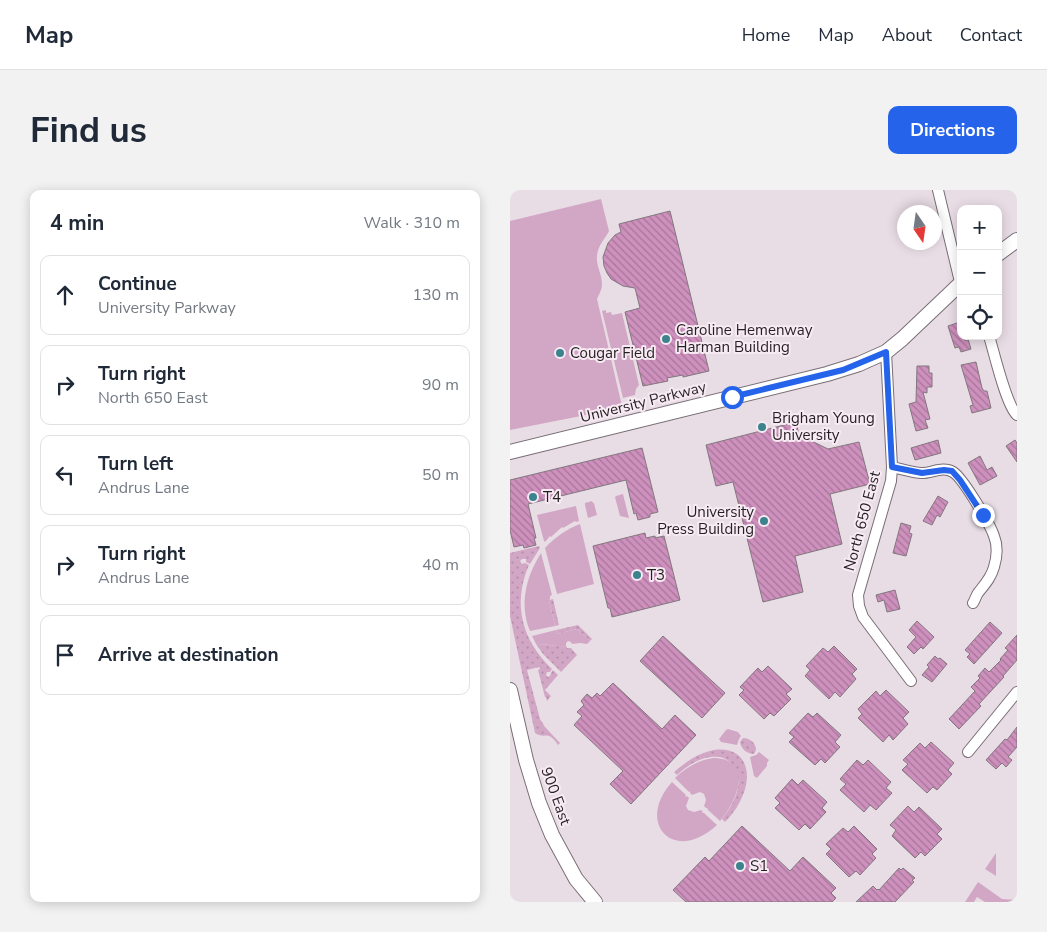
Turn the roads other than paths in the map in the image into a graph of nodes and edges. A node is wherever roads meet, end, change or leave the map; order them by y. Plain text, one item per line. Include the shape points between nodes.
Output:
1 (938, 190) edge
2 (1017, 240) edge
3 (1002, 251) edge
4 (957, 271) edge
5 (957, 287) edge
6 (990, 340) edge
7 (886, 352) junction
8 (1017, 415) edge
9 (510, 452) edge
10 (892, 467) junction
11 (974, 603) dead end
12 (911, 681) dead end
13 (510, 690) edge
14 (1017, 692) edge
15 (968, 752) dead end
16 (591, 901) edge

1 - 4 street
2 - 3 main road
5 - 7 main road, University Parkway
6 - 8 street via 1008,399
7 - 9 main road, University Parkway via 826,374
7 - 10 street, North 650 East
10 - 11 street via 922,473 952,471 983,515 994,536 997,553 992,575
10 - 12 street, North 650 East via 891,481 858,595 863,617
13 - 16 main road, 900 East via 539,803 562,854
14 - 15 street

